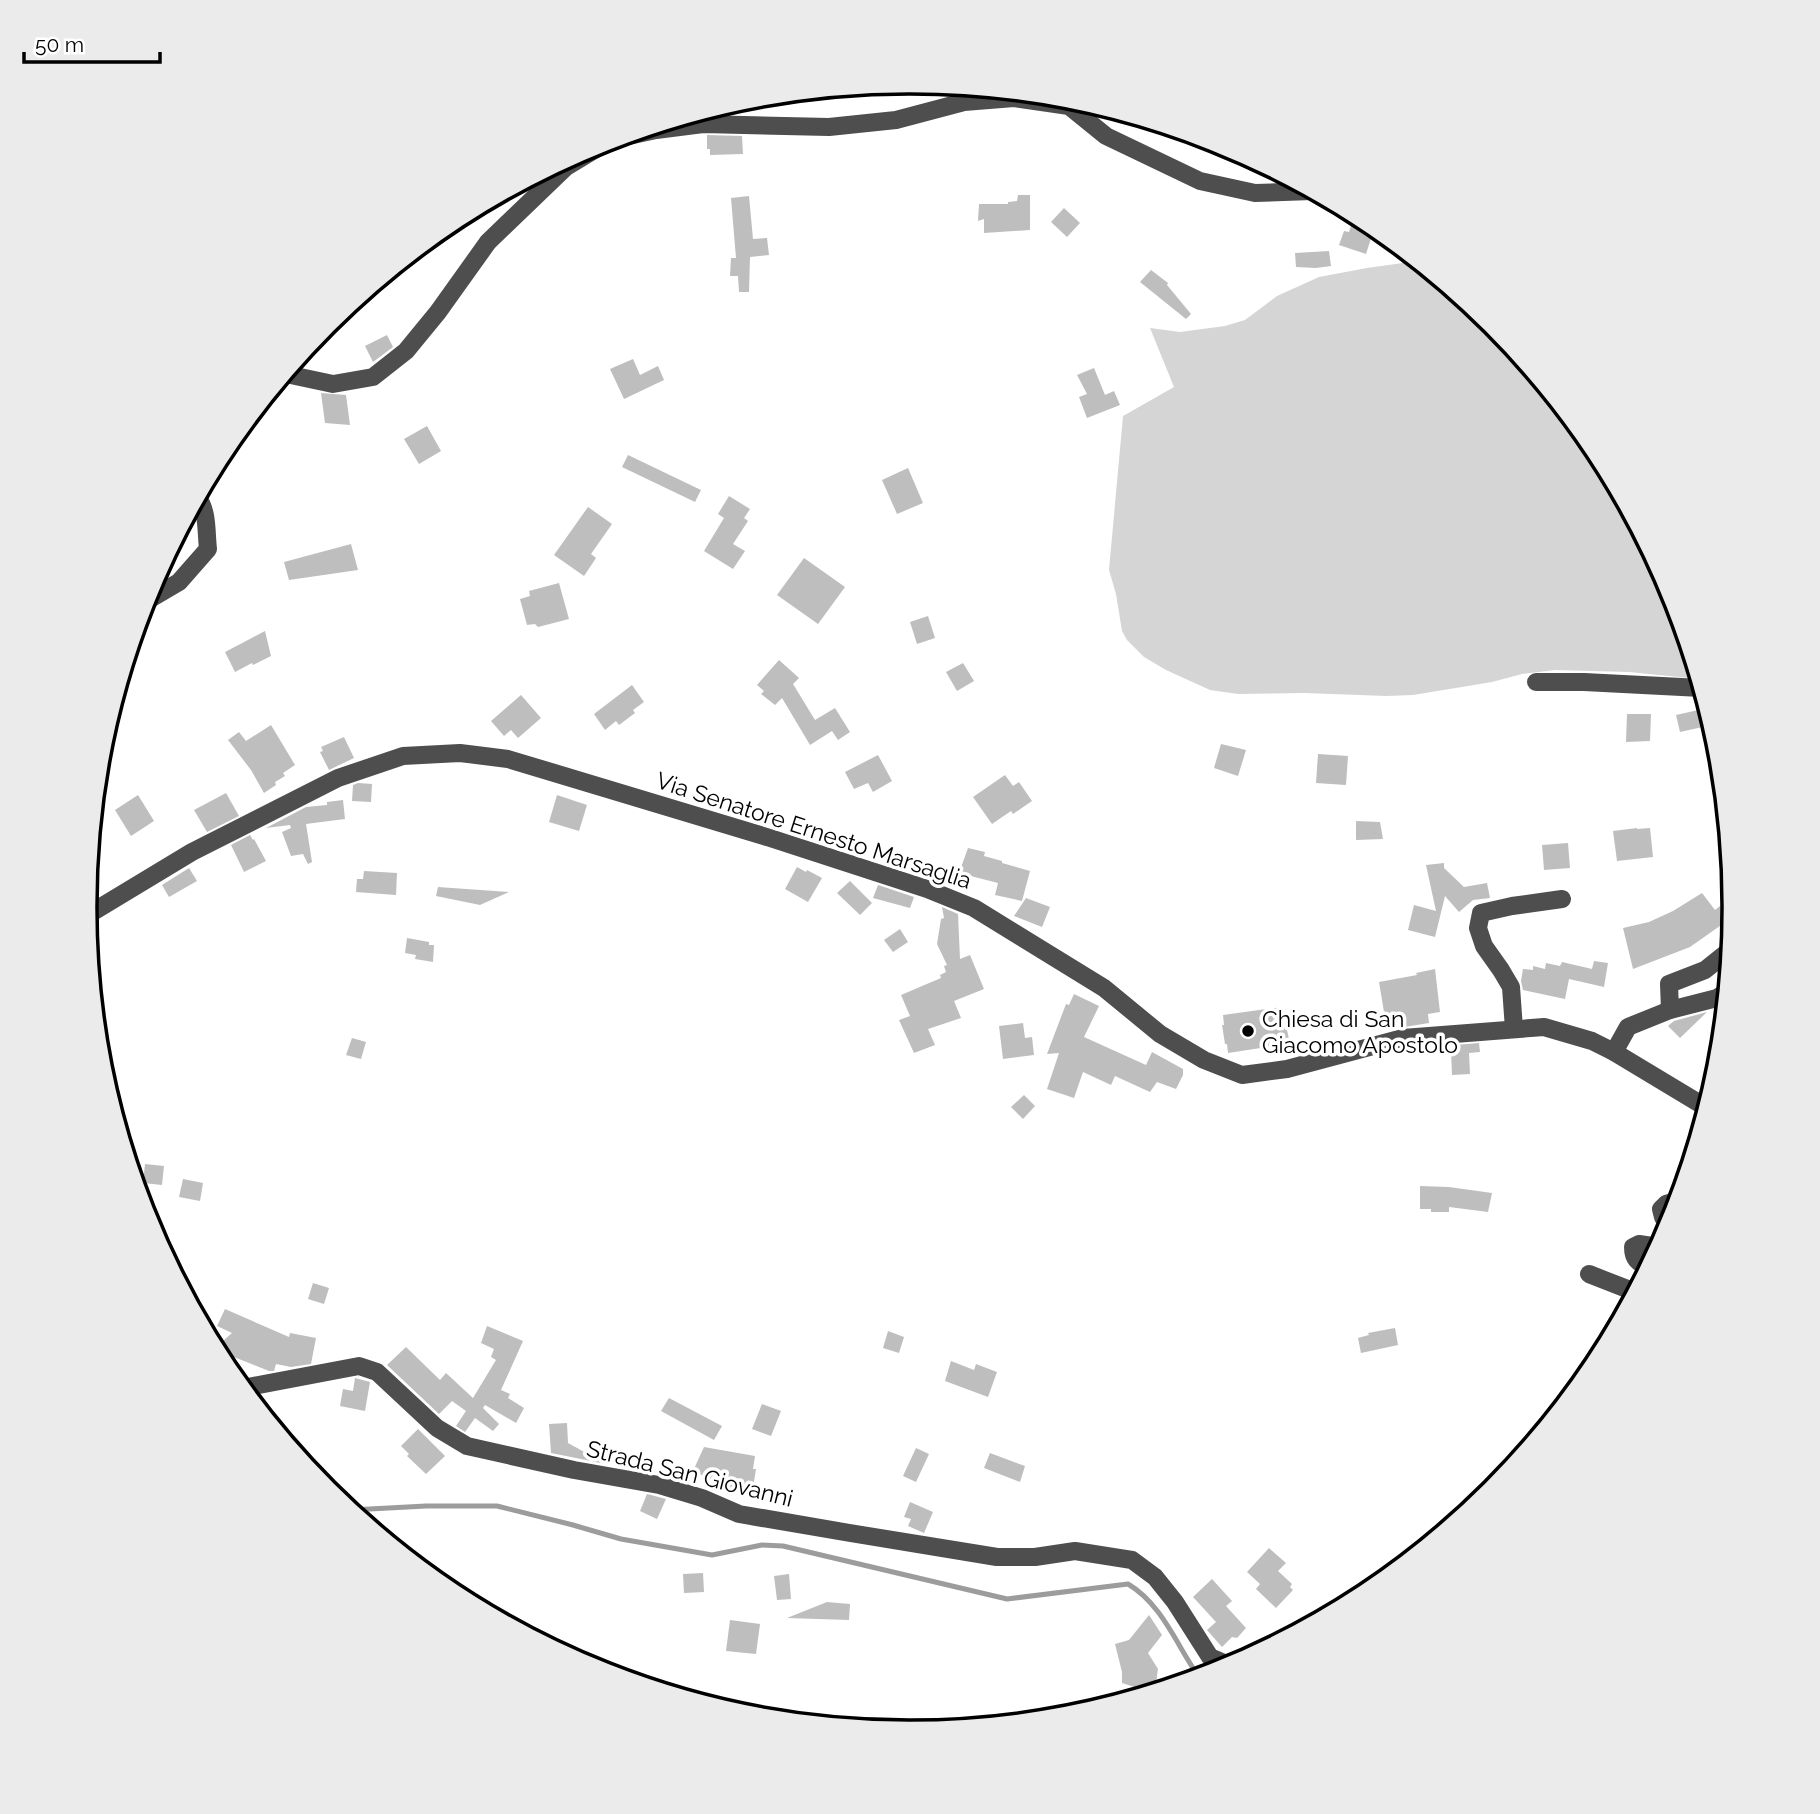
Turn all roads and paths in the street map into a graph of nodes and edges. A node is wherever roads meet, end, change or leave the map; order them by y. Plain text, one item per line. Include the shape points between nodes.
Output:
1 (998, 99) edge
2 (1076, 112) edge
3 (687, 126) edge
4 (558, 175) edge
5 (1295, 192) edge
6 (295, 376) edge
7 (203, 507) edge
8 (160, 593) edge
9 (1536, 682) dead end
10 (1692, 688) edge
11 (1562, 899) dead end
12 (97, 909) edge
13 (1721, 957) edge
14 (1717, 998) edge
15 (1670, 1010) junction
16 (1514, 1029) junction
17 (1614, 1052) junction
18 (1688, 1098) junction
19 (1698, 1103) edge
20 (1697, 1110) edge
21 (1648, 1245) edge
22 (1640, 1264) edge
23 (1589, 1274) dead end
24 (1627, 1289) edge
25 (254, 1386) edge
26 (1216, 1660) edge

1 - 3 street via 964,102 896,120 829,127
2 - 5 street via 1106,136 1200,181 1255,193
4 - 6 street via 488,242 406,351 373,377 333,384
7 - 8 street via 208,549 179,582
9 - 10 street
11 - 16 street via 1481,913 1478,928 1484,946 1511,987
12 - 16 street, Via Senatore Ernesto Marsaglia via 192,852 338,778 403,756 460,753 508,759 928,889 974,908 1104,988 1160,1034 1204,1060 1242,1075 1287,1069 1403,1038
13 - 15 street via 1705,970 1669,984
14 - 15 street
15 - 17 street via 1628,1027
16 - 17 street, Via Senatore Ernesto Marsaglia via 1545,1027
17 - 18 street, Via Senatore Ernesto Marsaglia
18 - 19 street, Via Senatore Ernesto Marsaglia
18 - 20 street
21 - 22 street via 1633,1247
23 - 24 street
25 - 26 street, Strada San Giovanni via 359,1366 377,1372 437,1428 477,1449 659,1485 739,1514 825,1529 998,1557 1075,1551 1132,1560 1155,1577

